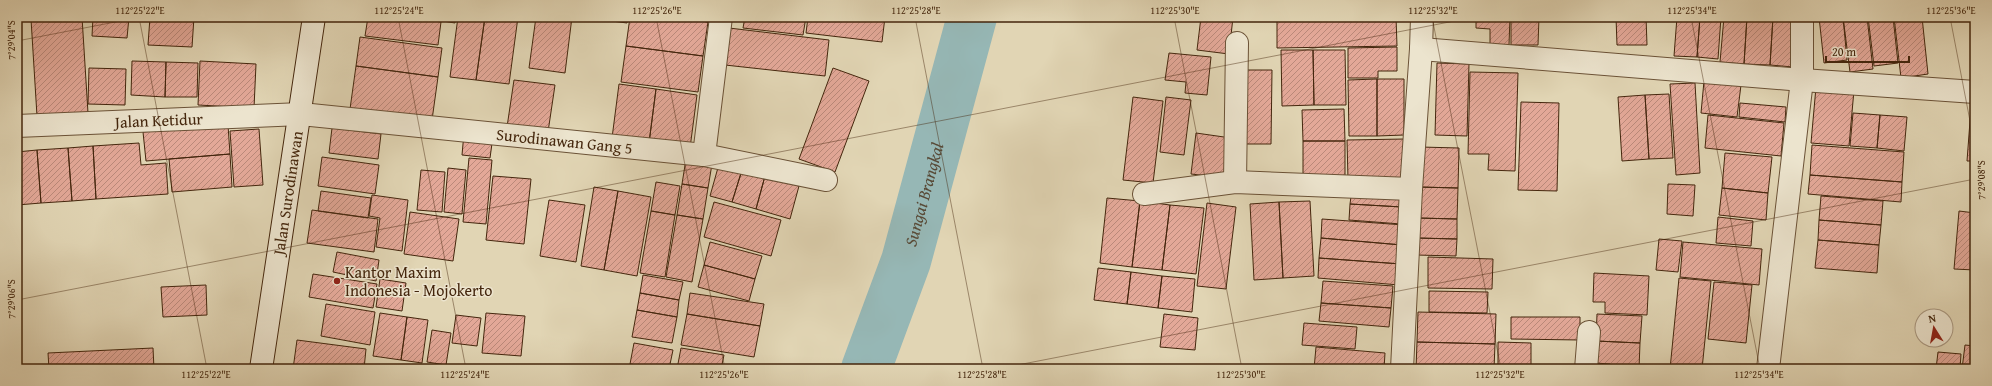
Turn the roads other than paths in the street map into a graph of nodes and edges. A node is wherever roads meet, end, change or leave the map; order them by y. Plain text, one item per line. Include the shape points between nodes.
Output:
1 (314, 17) edge
2 (721, 17) edge
3 (1422, 17) edge
4 (1802, 17) edge
5 (1237, 43) dead end
6 (1421, 49) junction
7 (1802, 80) junction
8 (1975, 92) edge
9 (301, 114) junction
10 (17, 126) edge
11 (704, 155) junction
12 (826, 180) dead end
13 (1235, 182) junction
14 (1411, 189) junction
15 (1144, 194) dead end
16 (1589, 332) dead end
17 (261, 369) edge
18 (1402, 369) edge
19 (1586, 369) edge
20 (1768, 369) edge

1 - 9 street, Jalan Surodinawan
2 - 11 street
3 - 6 street
4 - 7 street
5 - 13 street
6 - 7 street
6 - 14 street
7 - 8 street
7 - 20 street
9 - 10 street, Jalan Ketidur
9 - 11 street, Surodinawan Gang 5
9 - 17 street, Jalan Surodinawan
11 - 12 street, Surodinawan Gang 5
13 - 14 street
13 - 15 street
14 - 18 street
16 - 19 street

